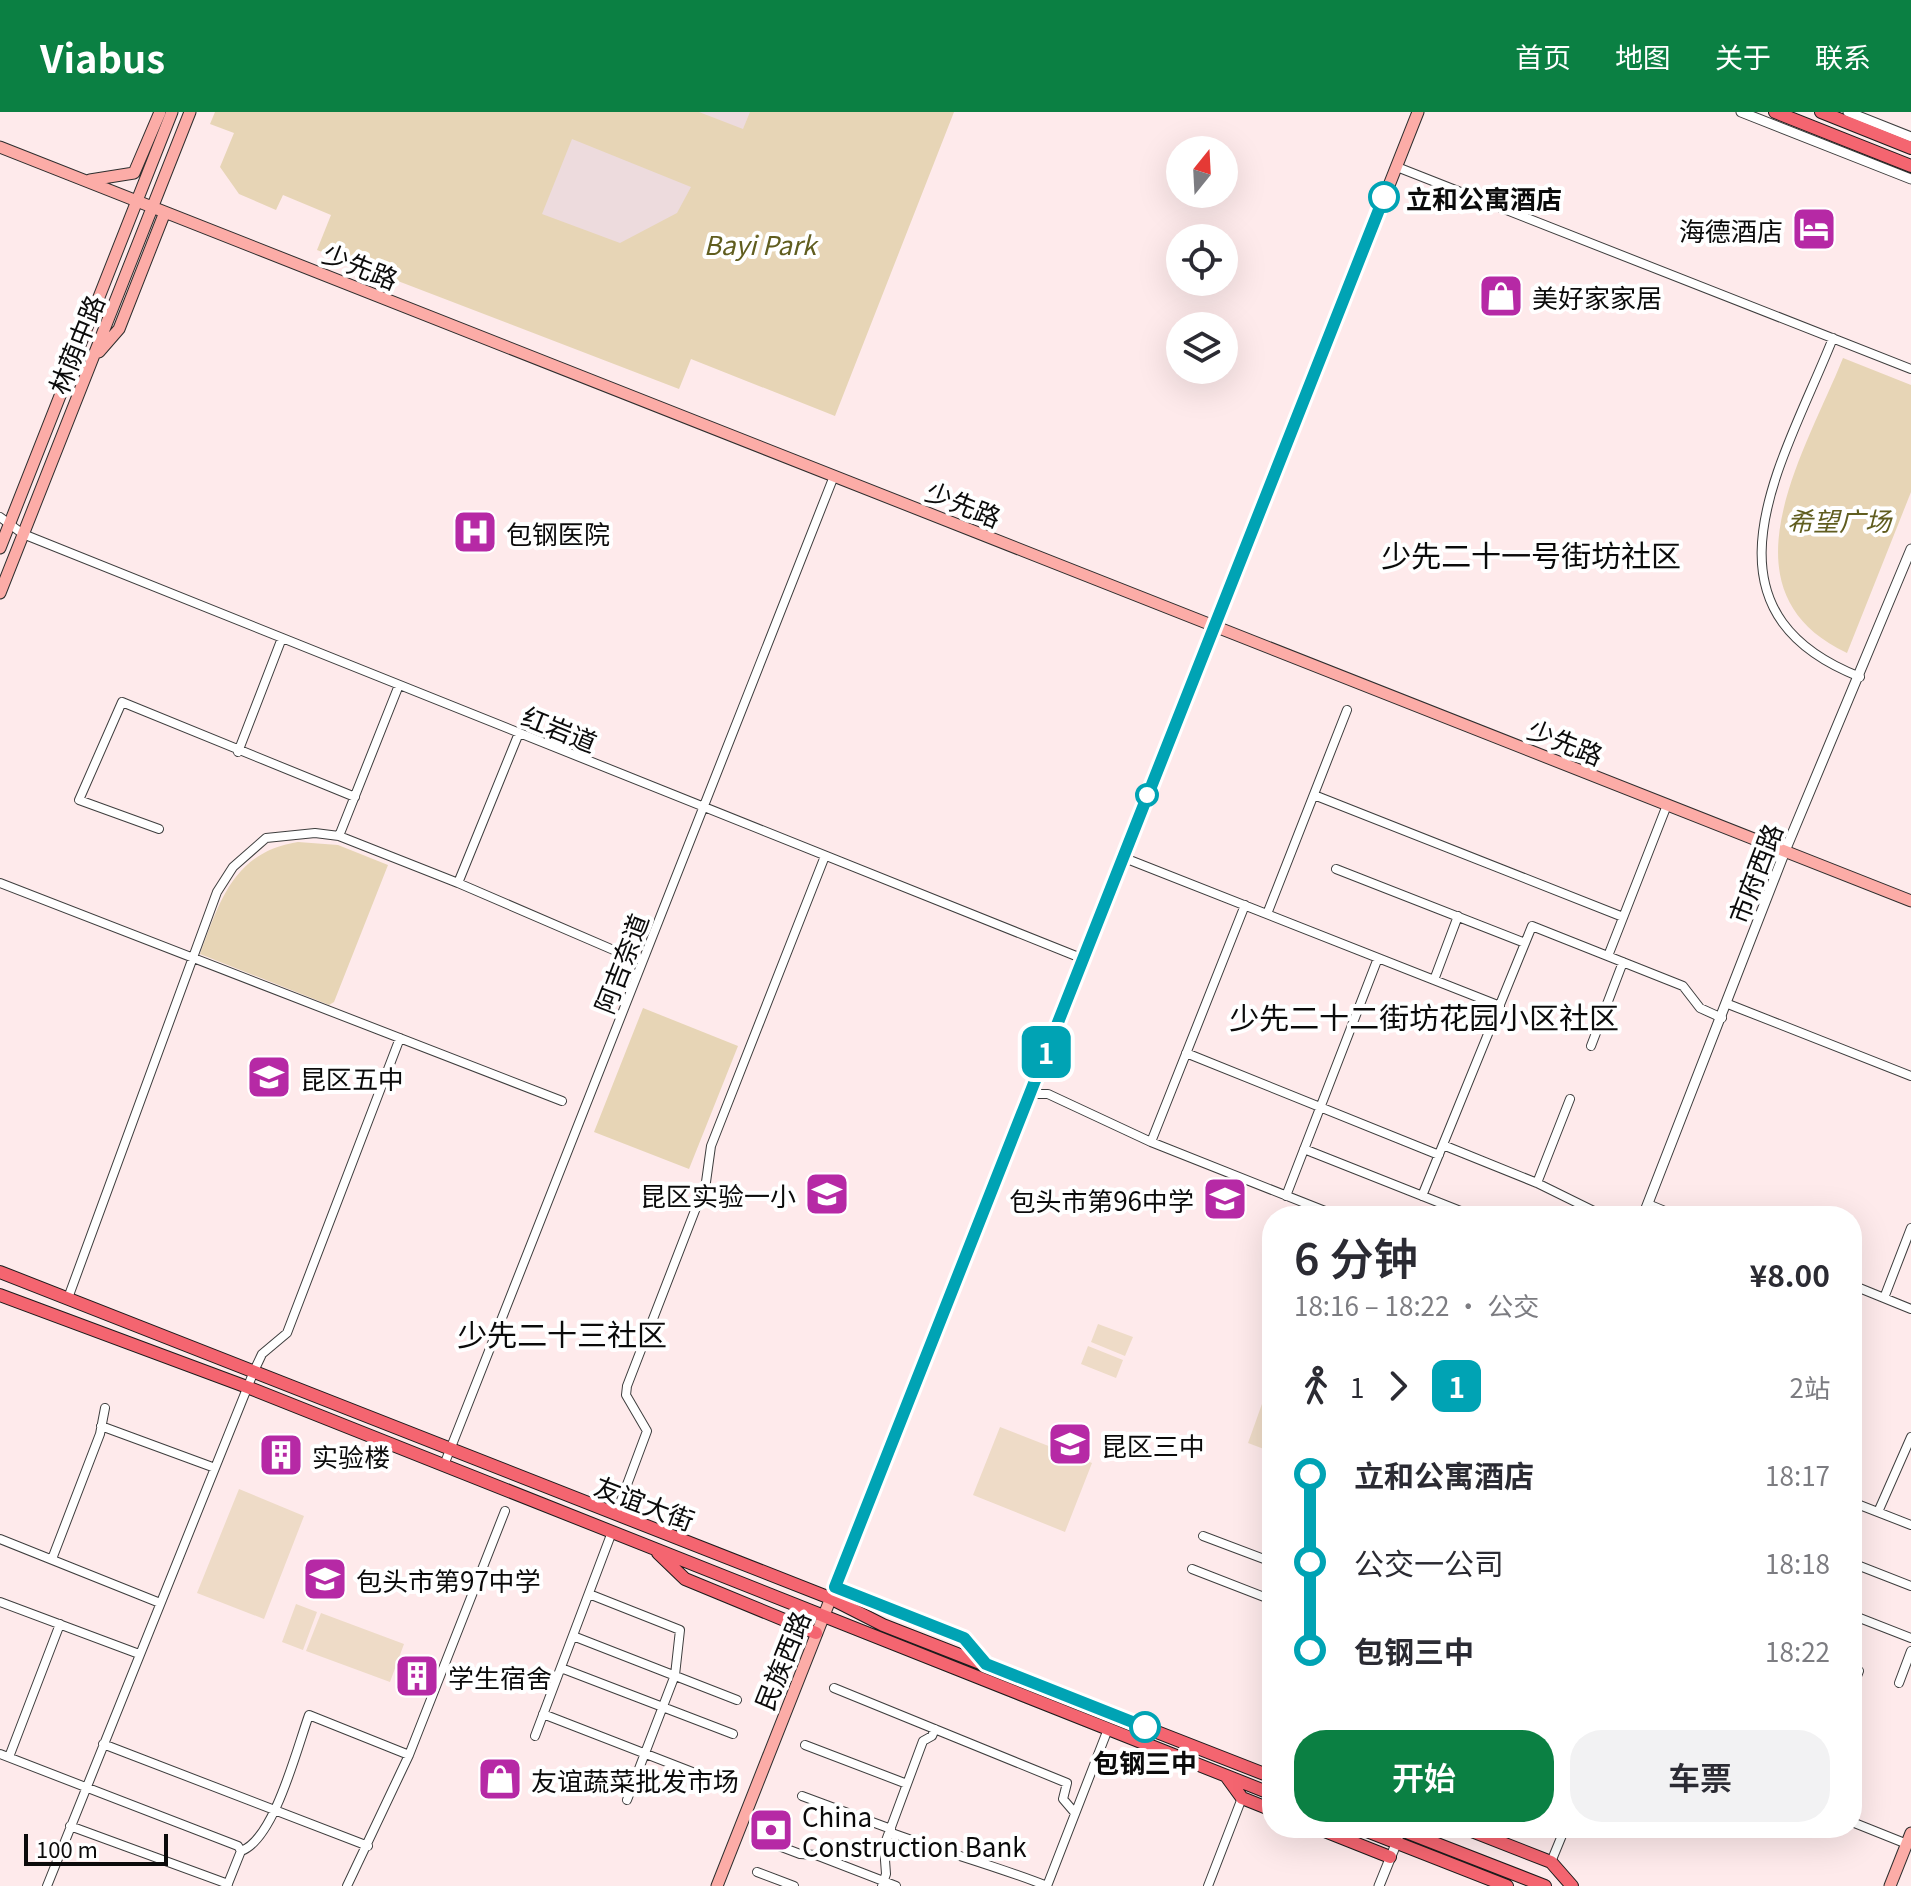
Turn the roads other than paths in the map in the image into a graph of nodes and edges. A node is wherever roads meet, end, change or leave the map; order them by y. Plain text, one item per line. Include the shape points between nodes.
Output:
1 (160, 112) edge
2 (172, 112) edge
3 (190, 112) edge
4 (1418, 112) edge
5 (1741, 112) edge
6 (1775, 112) edge
7 (1821, 112) edge
8 (1848, 112) edge
9 (1911, 137) edge
10 (0, 147) edge
11 (1911, 148) edge
12 (1909, 166) edge
13 (1397, 167) junction
14 (1911, 179) edge
15 (86, 181) junction
16 (137, 201) junction
17 (153, 207) junction
18 (165, 212) junction
19 (1833, 338) junction
20 (93, 358) junction
21 (1911, 369) edge
22 (834, 476) junction
23 (5, 520) edge
24 (23, 534) junction
25 (0, 548) edge
26 (1911, 549) edge
27 (0, 593) edge
28 (1215, 626) junction
29 (282, 638) junction
30 (1860, 677) junction
31 (399, 685) junction
32 (1347, 710) dead end
33 (519, 733) junction
34 (238, 752) junction
35 (1314, 795) junction
36 (355, 797) junction
37 (1667, 805) junction
38 (703, 807) junction
39 (159, 829) dead end
40 (339, 836) junction
41 (1785, 851) junction
42 (825, 856) junction
43 (1122, 857) junction
44 (1336, 869) dead end
45 (0, 883) edge
46 (458, 883) junction
47 (1911, 901) edge
48 (1245, 905) junction
49 (1267, 914) junction
50 (1458, 916) junction
51 (1623, 917) junction
52 (1525, 943) junction
53 (625, 955) dead end
54 (1608, 956) junction
55 (191, 957) junction
56 (1081, 958) junction
57 (1378, 958) junction
58 (1623, 962) junction
59 (1434, 980) junction
60 (1728, 1004) junction
61 (1500, 1006) junction
62 (1722, 1018) junction
63 (400, 1038) junction
64 (1591, 1046) dead end
65 (1186, 1053) junction
66 (1911, 1076) edge
67 (1030, 1094) junction
68 (1570, 1099) dead end
69 (562, 1101) dead end
70 (1320, 1107) junction
71 (1151, 1142) junction
72 (1304, 1149) junction
73 (1441, 1150) junction
74 (1537, 1183) junction
75 (1286, 1196) junction
76 (1422, 1196) junction
77 (1648, 1204) joint
78 (1312, 1206) edge
79 (1446, 1206) edge
80 (1584, 1206) edge
81 (1653, 1206) edge
82 (1911, 1228) edge
83 (0, 1272) edge
84 (1862, 1289) edge
85 (0, 1295) edge
86 (68, 1298) junction
87 (1884, 1298) junction
88 (1911, 1309) edge
89 (254, 1371) junction
90 (247, 1387) junction
91 (105, 1408) dead end
92 (101, 1426) junction
93 (1911, 1437) edge
94 (450, 1449) junction
95 (444, 1465) junction
96 (215, 1468) junction
97 (1862, 1506) edge
98 (505, 1511) dead end
99 (1878, 1512) junction
100 (616, 1514) junction
101 (1911, 1525) edge
102 (612, 1532) junction
103 (1203, 1536) dead end
104 (0, 1539) edge
105 (653, 1548) junction
106 (1262, 1558) edge
107 (52, 1559) junction
108 (1862, 1567) edge
109 (1192, 1569) dead end
110 (778, 1578) junction
111 (1911, 1586) edge
112 (832, 1592) junction
113 (589, 1594) junction
114 (771, 1595) junction
115 (1262, 1596) edge
116 (0, 1602) edge
117 (160, 1603) junction
118 (823, 1615) junction
119 (1862, 1619) edge
120 (60, 1624) junction
121 (880, 1631) junction
122 (816, 1633) junction
123 (573, 1636) junction
124 (1911, 1638) edge
125 (1911, 1651) edge
126 (139, 1654) junction
127 (986, 1664) junction
128 (561, 1668) junction
129 (675, 1675) junction
130 (1899, 1683) dead end
131 (834, 1688) dead end
132 (737, 1700) dead end
133 (662, 1707) junction
134 (543, 1714) junction
135 (935, 1729) junction
136 (1108, 1729) junction
137 (733, 1734) dead end
138 (535, 1736) dead end
139 (103, 1744) junction
140 (805, 1745) dead end
141 (645, 1754) junction
142 (409, 1755) junction
143 (4, 1756) edge
144 (1262, 1773) edge
145 (1226, 1776) junction
146 (718, 1782) dead end
147 (907, 1784) junction
148 (85, 1787) junction
149 (1262, 1790) edge
150 (802, 1796) dead end
151 (1242, 1798) junction
152 (627, 1800) dead end
153 (1262, 1806) edge
154 (273, 1809) junction
155 (1075, 1813) junction
156 (1862, 1825) edge
157 (70, 1826) junction
158 (890, 1830) junction
159 (1342, 1838) edge
160 (1397, 1838) edge
161 (1411, 1838) edge
162 (1415, 1838) edge
163 (1490, 1838) edge
164 (1561, 1838) edge
165 (1909, 1838) edge
166 (771, 1843) dead end
167 (368, 1846) junction
168 (241, 1851) junction
169 (1390, 1857) junction
170 (1551, 1862) junction
171 (757, 1872) dead end
172 (883, 1884) edge
173 (228, 1885) edge
174 (47, 1886) edge
175 (347, 1886) edge
176 (717, 1886) edge
177 (794, 1886) edge
178 (896, 1886) edge
179 (1047, 1886) edge
180 (1208, 1886) edge
181 (1379, 1886) edge
182 (1507, 1886) edge
183 (1545, 1886) edge
184 (1572, 1886) edge
185 (1890, 1886) edge

1 - 15 main road via 134,173
2 - 16 main road
3 - 17 main road, 林荫中路
4 - 13 main road, 民族西路
5 - 14 street
6 - 12 main road
7 - 11 main road
8 - 9 street
10 - 15 main road, 少先路
13 - 19 street
13 - 28 main road, 民族西路
15 - 16 main road, 少先路
16 - 17 main road, 少先路
16 - 23 main road
17 - 18 main road, 少先路
17 - 20 main road, 林荫中路
18 - 20 main road via 119,329
18 - 22 main road, 少先路
19 - 21 street
19 - 30 street via 1765,509 1760,554 1784,627 1808,652
20 - 24 main road, 林荫中路
22 - 28 main road, 少先路
22 - 38 street, 阿吉奈道
23 - 24 street, 红岩道
23 - 25 main road
24 - 27 main road, 林荫中路
24 - 29 street, 红岩道
26 - 30 street, 市府西路
28 - 37 main road, 少先路
28 - 43 main road, 民族西路
29 - 31 street, 红岩道
29 - 34 street
30 - 41 street, 市府西路
31 - 33 street, 红岩道
31 - 36 street
32 - 35 street
33 - 38 street, 红岩道
33 - 46 street
34 - 36 street
34 - 39 street via 122,702 79,800
35 - 49 street
35 - 51 street
36 - 40 street
37 - 41 main road, 少先路
37 - 51 street
38 - 42 street, 红岩道
38 - 94 street, 阿吉奈道
40 - 46 street
40 - 55 street via 266,838 233,867
41 - 47 main road, 少先路
41 - 60 street, 市府西路
42 - 56 street, 红岩道
42 - 100 street via 711,1146 706,1182 627,1386 626,1395 647,1431
43 - 48 street
43 - 56 main road, 民族西路
44 - 50 street
45 - 55 street
46 - 53 street
48 - 49 street
48 - 65 street
49 - 57 street
50 - 52 street
50 - 59 street
51 - 54 street
52 - 54 street via 1532,926
52 - 61 street
54 - 58 street
55 - 63 street
55 - 86 street
56 - 67 main road, 民族西路
57 - 59 street
57 - 70 street
58 - 62 street via 1683,986 1700,1008
58 - 64 street
59 - 61 street
60 - 62 street, 市府西路
60 - 66 street
61 - 73 street
62 - 77 street, 市府西路
63 - 69 street
63 - 89 street via 287,1333 262,1354
65 - 70 street
65 - 71 street
67 - 71 street via 1048,1094
67 - 112 main road, 民族西路
68 - 74 street
70 - 72 street
70 - 73 street
71 - 75 street
72 - 75 street
72 - 76 street
73 - 74 street
73 - 76 street
74 - 80 street
75 - 78 street
76 - 79 street
77 - 81 street
82 - 87 street
83 - 86 main road, 友谊大街
84 - 87 street
85 - 90 main road, 友谊大街
86 - 89 main road, 友谊大街
87 - 88 street
89 - 90 street
89 - 94 main road, 友谊大街
90 - 95 main road, 友谊大街
90 - 96 street
91 - 92 street
92 - 96 street
92 - 107 street
93 - 99 street
94 - 95 street, 阿吉奈道
94 - 100 main road, 友谊大街
95 - 102 main road, 友谊大街
96 - 117 street
97 - 99 street
98 - 142 street
99 - 101 street
100 - 110 main road, 友谊大街
102 - 105 main road, 友谊大街
102 - 113 street
103 - 106 street
104 - 107 street
105 - 114 main road, 友谊大街
105 - 122 main road via 685,1579
107 - 117 street
108 - 111 street
109 - 115 street
110 - 112 main road, 友谊大街
110 - 114 main road
112 - 118 main road, 民族西路
112 - 121 main road, 友谊大街
112 - 127 main road via 964,1638
113 - 123 street
113 - 129 street via 680,1630
114 - 118 main road, 友谊大街
116 - 120 street
117 - 126 street
118 - 121 main road, 友谊大街
118 - 122 main road, 民族西路
119 - 124 street
120 - 126 street
120 - 143 street
121 - 127 main road, 友谊大街
121 - 136 main road, 友谊大街
122 - 176 main road, 民族西路
123 - 128 street
123 - 129 street
125 - 130 street
126 - 139 street
127 - 144 main road, 友谊大街
128 - 133 street
128 - 134 street
129 - 132 street
129 - 133 street
131 - 135 street
133 - 137 street
133 - 141 street
134 - 138 street
134 - 141 street
135 - 147 street via 923,1741
135 - 155 street via 1067,1783 1063,1799
136 - 145 main road, 友谊大街
136 - 155 street
139 - 148 street
139 - 154 street
140 - 147 street
141 - 146 street
141 - 152 street
142 - 154 street via 309,1715
142 - 167 street
143 - 148 street
145 - 149 main road, 友谊大街
145 - 151 main road
147 - 158 street
148 - 157 street
148 - 168 street
150 - 158 street
151 - 153 main road
151 - 180 street
154 - 167 street
154 - 168 street via 258,1840
155 - 179 street
156 - 165 street
157 - 173 street
157 - 174 street
158 - 172 street
158 - 179 street
159 - 169 main road
160 - 169 street
161 - 182 main road
162 - 183 main road
163 - 170 main road
164 - 170 street
165 - 185 main road
166 - 172 street via 813,1854
167 - 175 street
168 - 173 street
169 - 181 street
170 - 184 main road
171 - 177 street
172 - 178 street

